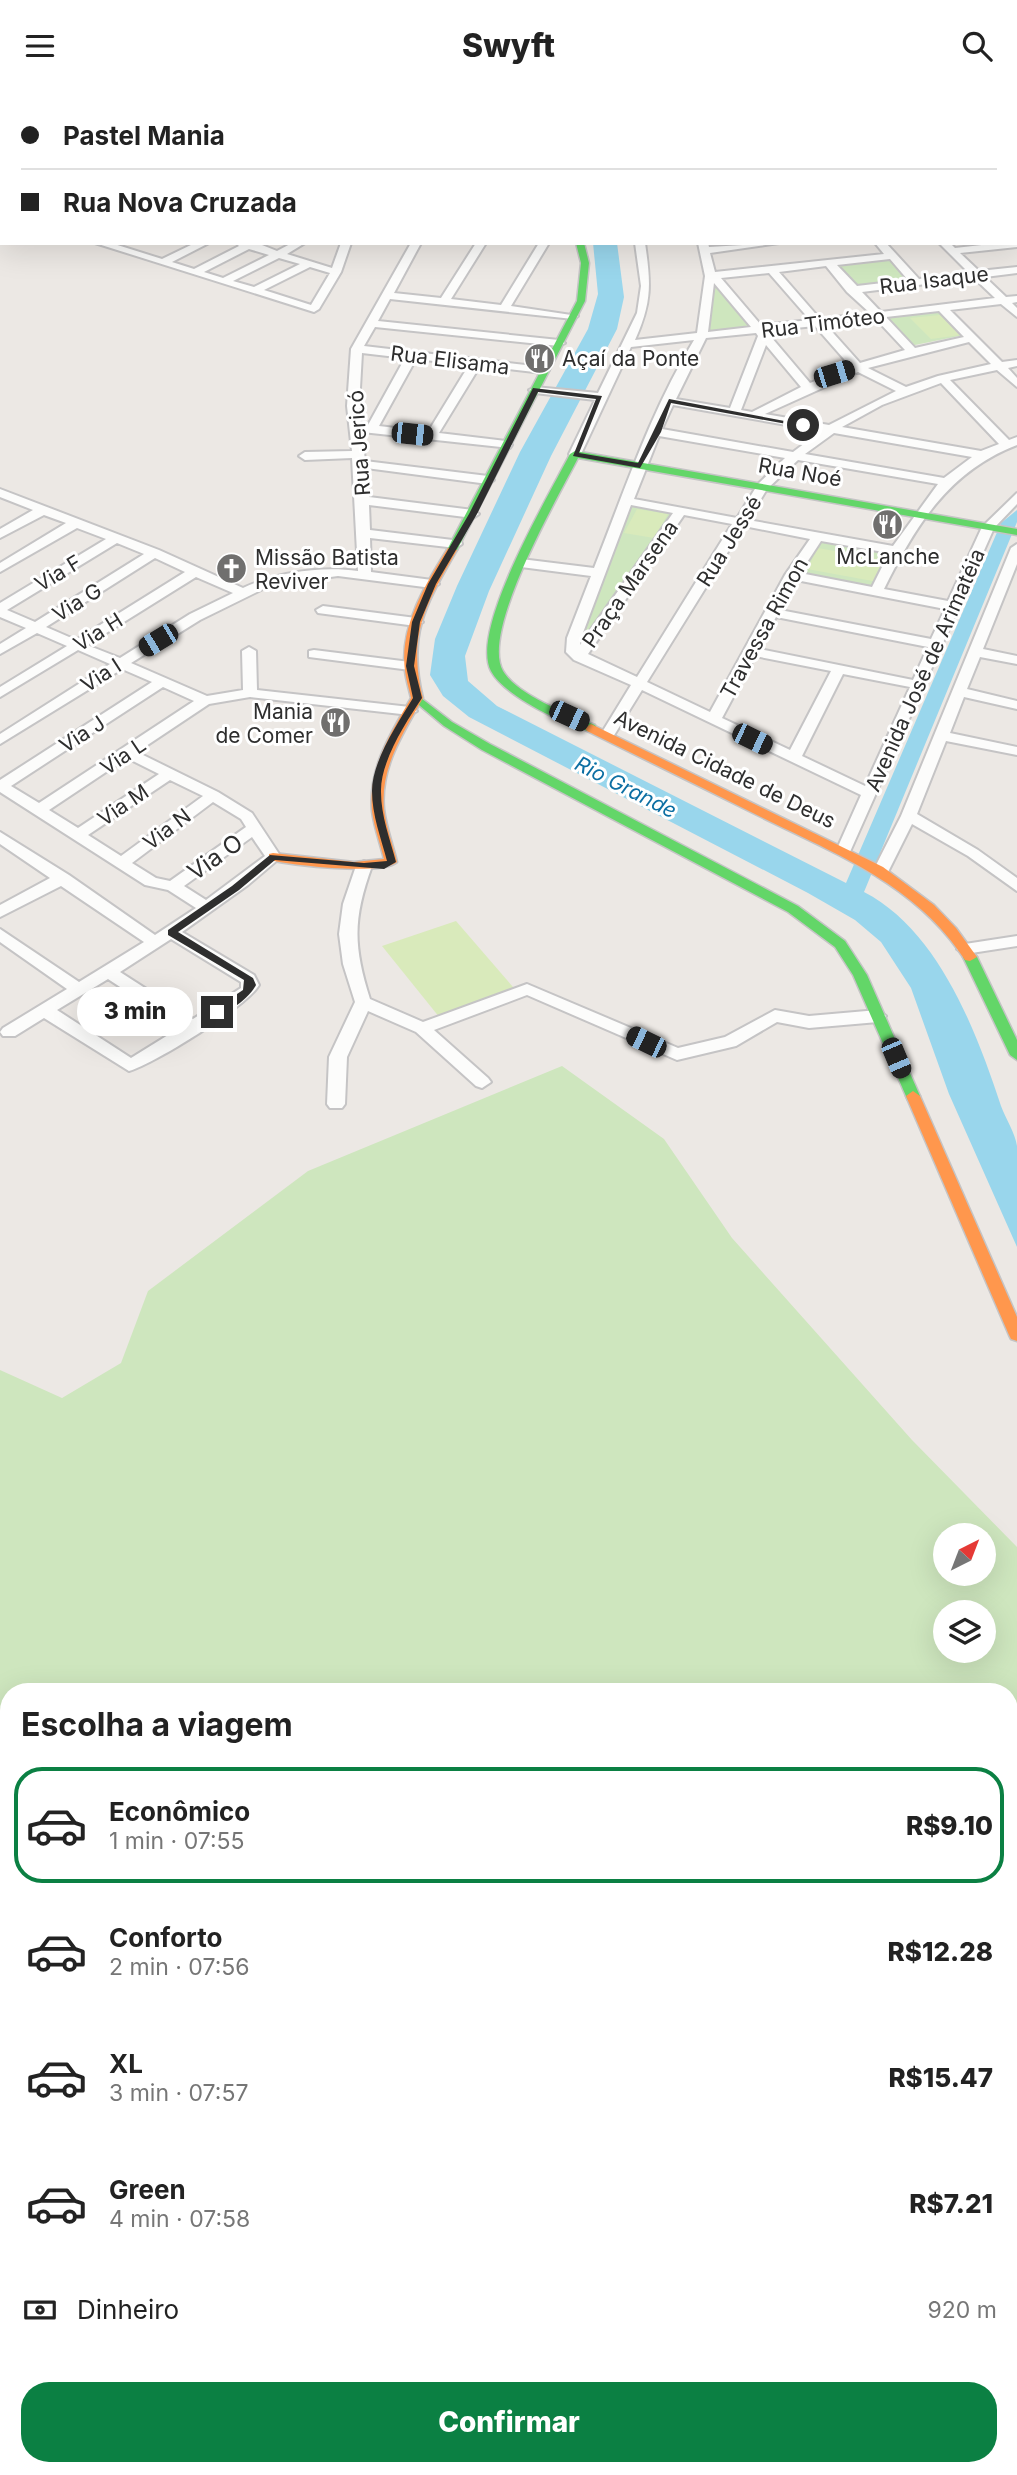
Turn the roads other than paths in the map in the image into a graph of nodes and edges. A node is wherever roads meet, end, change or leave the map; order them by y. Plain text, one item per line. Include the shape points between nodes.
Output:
1 (106, 245) edge
2 (152, 245) edge
3 (200, 245) edge
4 (245, 245) edge
5 (250, 245) edge
6 (296, 245) edge
7 (345, 245) edge
8 (415, 245) edge
9 (480, 245) edge
10 (543, 245) edge
11 (580, 245) edge
12 (640, 245) edge
13 (739, 245) edge
14 (882, 245) edge
15 (990, 245) edge
16 (704, 247) edge
17 (947, 247) edge
18 (135, 254) junction
19 (278, 254) junction
20 (892, 256) junction
21 (164, 262) junction
22 (829, 263) junction
23 (308, 264) junction
24 (771, 269) junction
25 (1017, 270) edge
26 (195, 272) junction
27 (336, 272) junction
28 (712, 275) junction
29 (975, 275) junction
30 (224, 281) junction
31 (917, 283) junction
32 (852, 290) junction
33 (254, 291) junction
34 (386, 295) junction
35 (1017, 299) edge
36 (1002, 300) junction
37 (444, 302) junction
38 (504, 309) junction
39 (942, 309) junction
40 (1017, 314) edge
41 (573, 316) junction
42 (877, 316) junction
43 (369, 323) junction
44 (816, 324) junction
45 (762, 333) junction
46 (702, 337) junction
47 (973, 338) junction
48 (559, 343) junction
49 (630, 344) junction
50 (357, 349) junction
51 (911, 350) junction
52 (412, 356) junction
53 (476, 363) junction
54 (1017, 363) edge
55 (1000, 366) junction
56 (857, 367) junction
57 (543, 370) junction
58 (942, 378) junction
59 (1017, 384) edge
60 (806, 386) junction
61 (903, 390) junction
62 (543, 391) junction
63 (600, 397) junction
64 (669, 401) junction
65 (734, 413) junction
66 (754, 416) junction
67 (354, 428) junction
68 (372, 429) junction
69 (827, 429) junction
70 (658, 432) junction
71 (432, 436) junction
72 (1012, 442) edge
73 (506, 445) junction
74 (575, 454) junction
75 (793, 455) junction
76 (982, 455) junction
77 (305, 456) dead end
78 (360, 459) junction
79 (640, 465) junction
80 (488, 480) junction
81 (945, 482) junction
82 (762, 487) junction
83 (2, 496) edge
84 (1017, 497) edge
85 (363, 500) junction
86 (627, 501) junction
87 (43, 510) junction
88 (681, 511) junction
89 (473, 514) junction
90 (918, 514) junction
91 (740, 522) junction
92 (76, 523) junction
93 (990, 527) junction
94 (1017, 532) edge
95 (363, 533) junction
96 (0, 534) edge
97 (818, 536) junction
98 (117, 538) junction
99 (456, 544) junction
100 (1017, 548) edge
101 (897, 551) junction
102 (154, 553) junction
103 (521, 563) junction
104 (0, 568) edge
105 (1012, 570) edge
106 (196, 571) junction
107 (600, 573) junction
108 (365, 574) junction
109 (792, 575) junction
110 (432, 584) junction
111 (241, 592) junction
112 (876, 592) junction
113 (951, 606) junction
114 (323, 610) dead end
115 (0, 611) edge
116 (772, 612) junction
117 (416, 622) junction
118 (36, 628) junction
119 (936, 644) junction
120 (77, 645) junction
121 (0, 650) edge
122 (249, 651) dead end
123 (750, 651) junction
124 (975, 652) junction
125 (314, 654) dead end
126 (579, 657) junction
127 (1017, 660) edge
128 (120, 663) junction
129 (410, 666) junction
130 (839, 669) junction
131 (162, 682) junction
132 (640, 685) junction
133 (919, 685) junction
134 (961, 692) junction
135 (0, 693) edge
136 (250, 693) junction
137 (205, 699) junction
138 (414, 704) junction
139 (1017, 705) edge
140 (713, 720) junction
141 (608, 734) junction
142 (942, 736) junction
143 (0, 740) edge
144 (1017, 751) edge
145 (128, 753) junction
146 (793, 758) junction
147 (170, 773) junction
148 (1, 786) edge
149 (870, 794) junction
150 (213, 795) junction
151 (39, 810) junction
152 (909, 816) junction
153 (256, 827) junction
154 (76, 836) junction
155 (0, 837) edge
156 (849, 853) junction
157 (273, 857) junction
158 (121, 863) junction
159 (364, 866) junction
160 (879, 869) junction
161 (62, 878) junction
162 (173, 886) junction
163 (1017, 886) edge
164 (207, 908) junction
165 (0, 912) edge
166 (171, 932) junction
167 (0, 935) edge
168 (1017, 941) edge
169 (155, 942) junction
170 (965, 949) junction
171 (107, 971) junction
172 (78, 989) junction
173 (363, 1002) junction
174 (44, 1010) junction
175 (878, 1016) junction
176 (194, 1027) junction
177 (422, 1028) junction
178 (9, 1032) dead end
179 (1017, 1055) edge
180 (481, 1082) dead end
181 (336, 1104) dead end
182 (1017, 1335) edge

1 - 18 street
2 - 18 street
3 - 21 street
4 - 26 street
5 - 19 street
6 - 19 street
7 - 27 street
8 - 34 street, Rua Jericó
9 - 37 street
10 - 38 street
11 - 41 street via 584,284
12 - 49 street, Avenida Cidade de Deus via 646,298
13 - 16 street
14 - 20 street
15 - 17 street
16 - 28 street
17 - 29 street
18 - 21 street
19 - 23 street
19 - 30 street
20 - 22 street
20 - 31 street
21 - 26 street
22 - 24 street
22 - 32 street
23 - 27 street
23 - 33 street
24 - 28 street
24 - 44 street
25 - 29 street, Rua Isaque
26 - 30 street
27 - 33 street via 314,309
28 - 45 street
28 - 46 street
29 - 31 street, Rua Isaque
29 - 36 street
30 - 33 street
31 - 32 street, Rua Isaque
32 - 42 street
34 - 37 street
34 - 43 street, Rua Jericó
35 - 36 street, Rua Timóteo
36 - 39 street, Rua Timóteo
36 - 40 street
37 - 38 street
38 - 41 street
39 - 42 street, Rua Timóteo
39 - 47 street
41 - 48 street
42 - 44 street, Rua Timóteo
42 - 51 street
43 - 48 street
43 - 50 street, Rua Jericó
44 - 45 street, Rua Timóteo
44 - 56 street
45 - 46 street, Rua Timóteo
45 - 60 street
45 - 65 street
46 - 49 street, Rua Timóteo
46 - 64 street
47 - 51 street
47 - 55 street
48 - 57 street
49 - 63 street, Avenida Cidade de Deus
50 - 52 street, Rua Elisama
50 - 67 street, Rua Jericó
51 - 56 street
52 - 53 street, Rua Elisama
52 - 68 street
53 - 57 street, Rua Elisama
53 - 71 street
54 - 55 street, Rua Jessé
55 - 58 street, Rua Jessé
55 - 59 street
56 - 60 street
56 - 61 street
57 - 62 street
58 - 61 street, Rua Jessé
58 - 72 street
60 - 66 street
61 - 69 street, Rua Jessé
62 - 63 street
62 - 73 street
63 - 74 street, Avenida Cidade de Deus
64 - 65 street
64 - 70 street
65 - 66 street
66 - 69 street
67 - 68 street
67 - 78 street, Rua Jericó
68 - 71 street
69 - 75 street, Rua Jessé
69 - 76 street
70 - 75 street
70 - 79 street
71 - 73 street
72 - 76 street
73 - 80 street
74 - 79 street, Rua Noé
74 - 103 street, Avenida Cidade de Deus
75 - 81 street
75 - 82 street, Rua Jessé
76 - 81 street
77 - 78 street
78 - 80 street
78 - 85 street, Rua Jericó
79 - 82 street, Rua Noé
79 - 86 street
80 - 89 street
81 - 90 street
82 - 90 street, Rua Noé
82 - 91 street, Rua Jessé
83 - 87 street
84 - 93 street, Avenida José de Arimatéia
85 - 89 street
85 - 95 street, Rua Jericó
86 - 88 street
86 - 107 street
87 - 92 street
87 - 96 street
88 - 91 street
88 - 126 street, Praça Marsena
89 - 99 street
90 - 93 street, Rua Noé
90 - 101 street
91 - 97 street
91 - 132 street, Rua Jessé
92 - 98 street
92 - 104 street
93 - 94 street, Rua Noé
93 - 113 street, Avenida José de Arimatéia
95 - 99 street
95 - 108 street, Rua Jericó
97 - 101 street
97 - 109 street, Travessa Rimon
98 - 102 street
98 - 115 street, Via F
99 - 110 street
100 - 105 street, Avenida José de Arimatéia
101 - 112 street
102 - 106 street
102 - 118 street, Via G
103 - 107 street
103 - 141 street, Avenida Cidade de Deus via 492,635 494,666 501,677 530,698
105 - 124 street, Avenida José de Arimatéia
106 - 111 street
106 - 120 street, Via H
107 - 126 street via 574,638 573,652
108 - 110 street, Via I
108 - 111 street, Via I via 291,576
109 - 112 street
109 - 116 street, Travessa Rimon
110 - 117 street
111 - 128 street, Via I
112 - 113 street
113 - 119 street, Avenida José de Arimatéia
114 - 117 street
115 - 118 street
116 - 119 street
116 - 123 street, Travessa Rimon
117 - 129 street
118 - 120 street
118 - 121 street, Via G
119 - 133 street, Avenida José de Arimatéia
120 - 128 street
120 - 135 street, Via H
122 - 136 street
123 - 130 street
123 - 140 street, Travessa Rimon
124 - 127 street
124 - 134 street, Avenida José de Arimatéia
125 - 129 street
126 - 132 street
128 - 131 street
128 - 143 street, Via I
129 - 138 street
130 - 133 street
130 - 146 street
131 - 137 street
131 - 148 street, Via J
132 - 140 street
132 - 141 street, Rua Jessé
133 - 149 street, Avenida José de Arimatéia
134 - 139 street
134 - 142 street, Avenida José de Arimatéia
136 - 137 street
136 - 138 street
137 - 145 street, Via L
138 - 159 street via 392,738 376,789 390,864
138 - 175 street via 486,747 793,909 840,944
140 - 146 street
141 - 156 street, Avenida Cidade de Deus
142 - 144 street
142 - 152 street, Avenida José de Arimatéia
145 - 147 street
145 - 151 street, Via L
146 - 149 street
147 - 150 street
147 - 154 street, Via M
148 - 151 street
149 - 156 street, Avenida José de Arimatéia
150 - 153 street
150 - 158 street, Via N
151 - 154 street
152 - 160 street, Avenida José de Arimatéia
152 - 163 street via 974,853
153 - 157 street
153 - 162 street, Via O
154 - 158 street
155 - 161 street
156 - 160 street, Avenida Cidade de Deus
157 - 159 street
157 - 164 street
158 - 162 street via 151,881
159 - 173 street via 351,899 346,938
160 - 170 street, Avenida Cidade de Deus via 931,908
161 - 165 street
161 - 169 street
162 - 164 street
164 - 166 street
166 - 169 street
166 - 176 street via 248,978 251,985 240,998
167 - 172 street
168 - 170 street
169 - 171 street
170 - 179 street, Avenida Cidade de Deus
171 - 172 street
171 - 176 street
172 - 174 street
173 - 177 street
173 - 181 street via 338,1057
174 - 176 street via 123,1064 139,1062
174 - 178 street
175 - 177 street via 809,1022 775,1016 730,1042 677,1054 527,989
175 - 182 street
177 - 180 street

